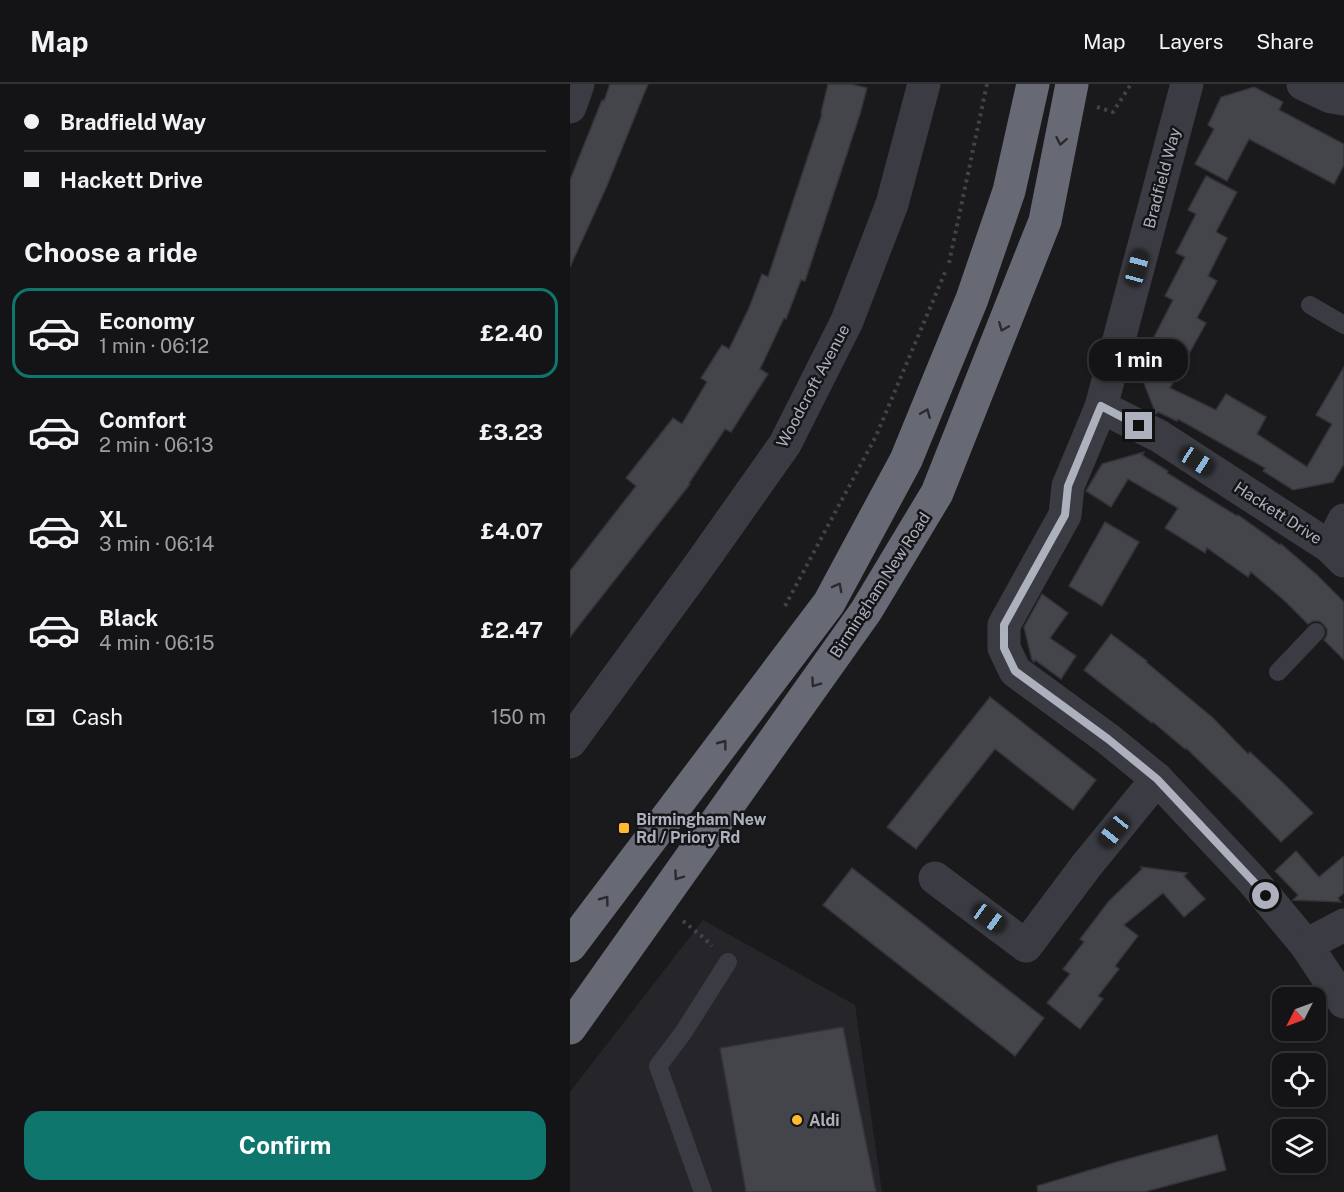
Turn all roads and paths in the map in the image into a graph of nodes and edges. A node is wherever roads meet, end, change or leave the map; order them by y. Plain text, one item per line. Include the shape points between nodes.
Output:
1 (578, 84) edge
2 (924, 84) edge
3 (987, 84) edge
4 (1033, 84) edge
5 (1131, 84) edge
6 (1187, 84) edge
7 (1071, 91) edge
8 (570, 107) edge
9 (1310, 305) dead end
10 (1344, 325) edge
11 (1101, 406) junction
12 (1339, 543) edge
13 (784, 607) dead end
14 (1316, 632) dead end
15 (1278, 672) dead end
16 (570, 742) edge
17 (1157, 779) junction
18 (935, 878) dead end
19 (1344, 925) edge
20 (693, 928) dead end
21 (704, 938) dead end
22 (1306, 945) junction
23 (570, 946) edge
24 (728, 962) dead end
25 (1344, 1002) edge
26 (570, 1028) edge
27 (703, 1192) edge

1 - 8 street
2 - 16 street, Woodcroft Avenue via 880,236 847,321 785,444
3 - 13 path via 949,264 876,436
23 -> 4 highway, Birmingham New Road via 829,603 906,460 972,299 1009,191
5 - 7 path via 1113,112
6 - 11 street, Bradfield Way
7 -> 26 highway, Birmingham New Road via 1045,220 937,493 866,611
9 - 10 lane
11 - 12 street, Hackett Drive
11 - 17 street, Bradfield Way via 1068,486 1065,515 1004,625 1004,648 1015,671
14 - 15 lane
17 - 18 street via 1026,945
17 - 22 street, Bradfield Way via 1252,880
19 - 22 street
20 - 21 path
22 - 25 street, Bradfield Way
24 - 27 lane via 658,1066

